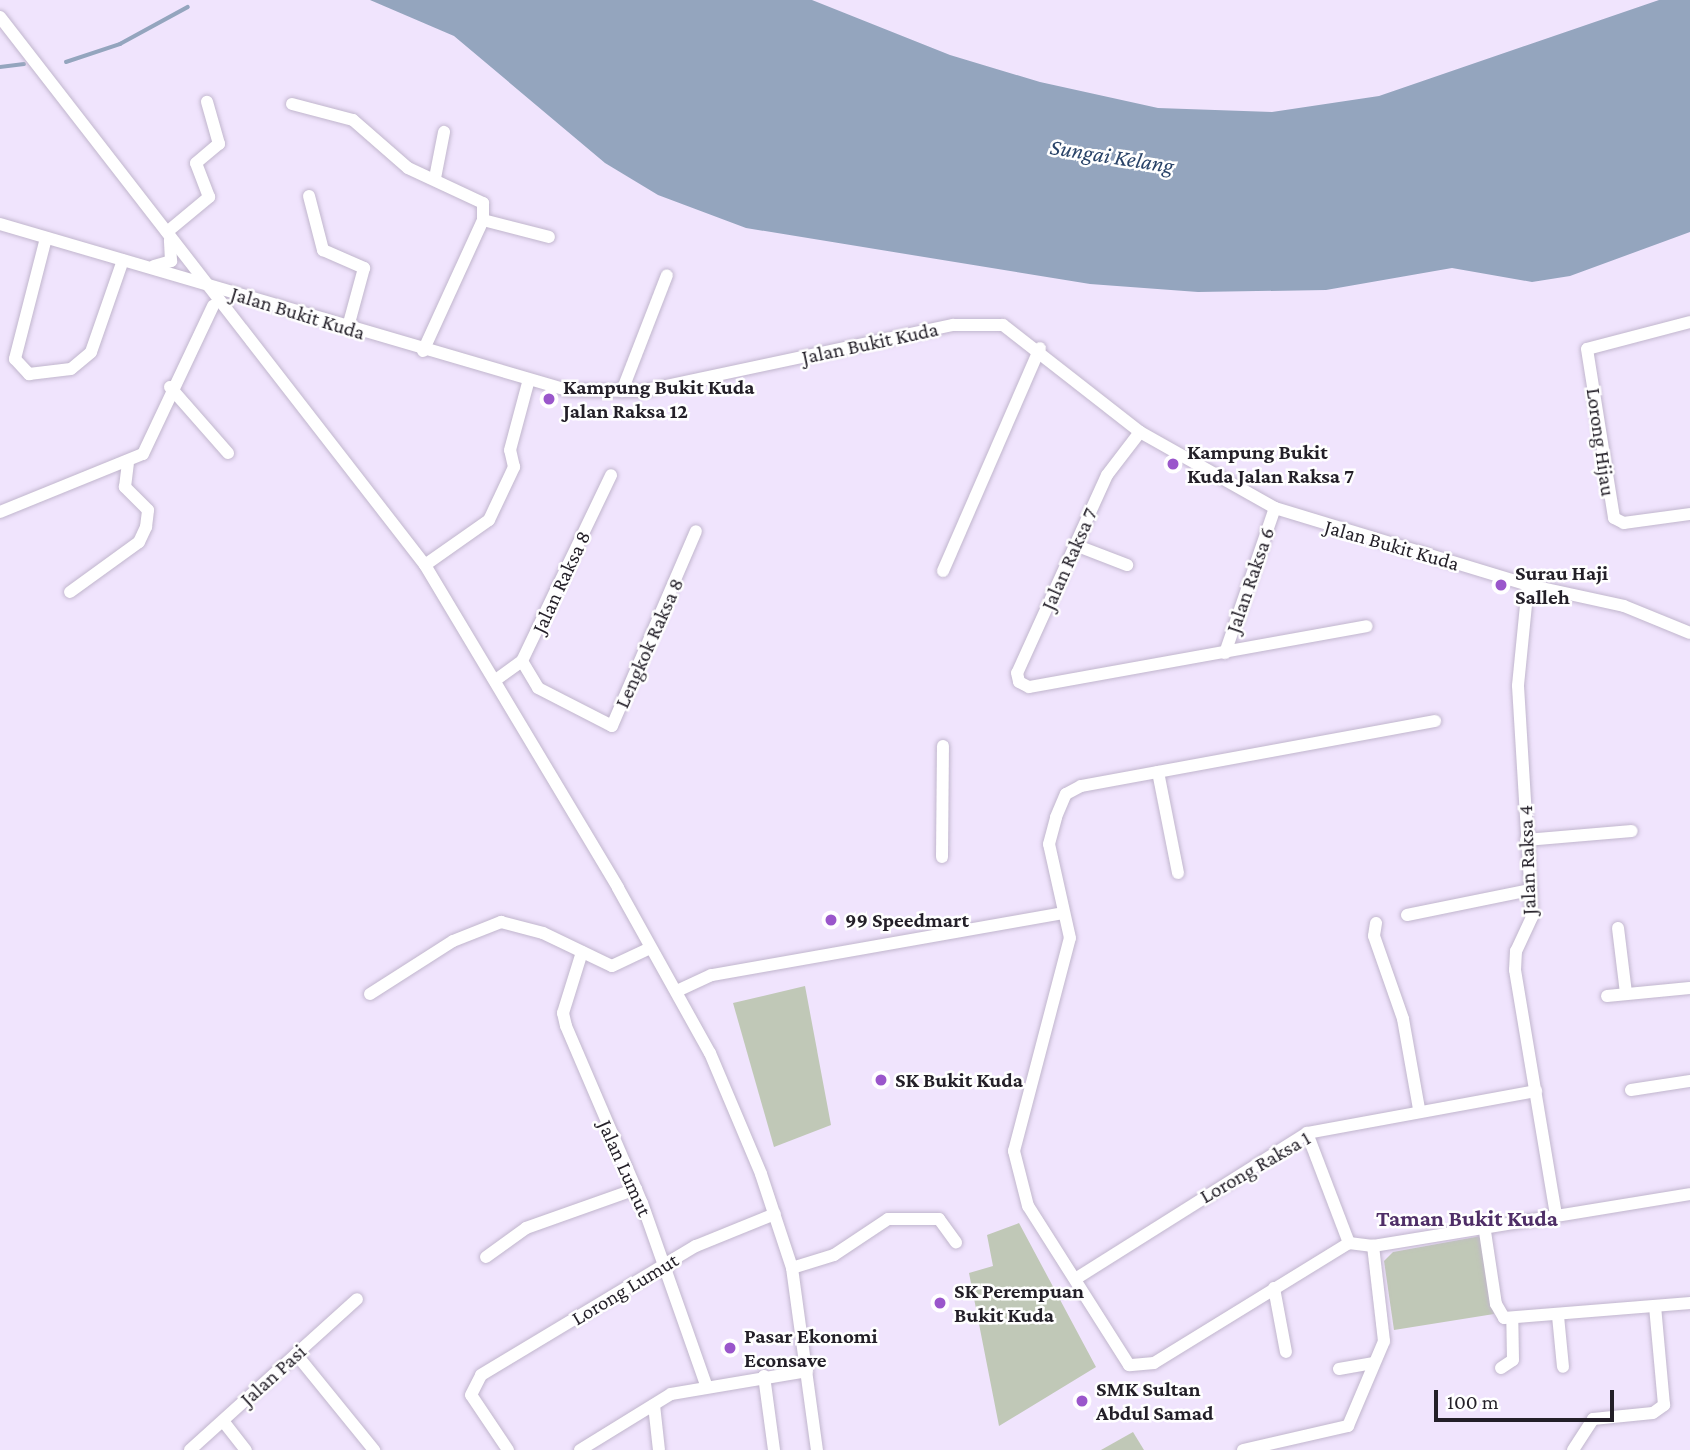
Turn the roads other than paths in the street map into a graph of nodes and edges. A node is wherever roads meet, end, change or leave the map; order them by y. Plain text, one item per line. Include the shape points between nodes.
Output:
1 (0, 17) edge
2 (207, 102) dead end
3 (292, 104) dead end
4 (444, 132) dead end
5 (435, 177) junction
6 (309, 196) dead end
7 (483, 220) junction
8 (0, 224) edge
9 (167, 234) junction
10 (46, 237) junction
11 (549, 237) dead end
12 (123, 260) junction
13 (147, 267) junction
14 (667, 275) dead end
15 (194, 282) junction
16 (210, 286) junction
17 (250, 299) junction
18 (213, 306) junction
19 (1690, 322) edge
20 (348, 327) junction
21 (241, 332) junction
22 (1040, 348) junction
23 (253, 350) junction
24 (423, 351) junction
25 (528, 383) junction
26 (170, 387) junction
27 (622, 391) junction
28 (1140, 432) junction
29 (228, 453) dead end
30 (128, 464) junction
31 (611, 475) dead end
32 (1276, 508) junction
33 (0, 512) edge
34 (1690, 514) edge
35 (696, 531) dead end
36 (1075, 545) junction
37 (425, 565) junction
38 (1127, 565) dead end
39 (943, 571) dead end
40 (1528, 584) junction
41 (70, 592) dead end
42 (1367, 626) dead end
43 (1690, 633) edge
44 (1225, 653) junction
45 (522, 662) junction
46 (497, 679) junction
47 (1435, 721) dead end
48 (943, 746) dead end
49 (1158, 772) junction
50 (1632, 831) dead end
51 (1527, 840) junction
52 (942, 857) dead end
53 (1178, 873) dead end
54 (1530, 890) junction
55 (1063, 913) junction
56 (1407, 915) dead end
57 (1376, 923) dead end
58 (1618, 928) dead end
59 (650, 948) junction
60 (582, 952) junction
61 (1690, 988) edge
62 (677, 991) junction
63 (1626, 993) junction
64 (370, 994) dead end
65 (1607, 996) dead end
66 (1690, 1082) edge
67 (1631, 1090) dead end
68 (1536, 1091) junction
69 (1419, 1109) junction
70 (1307, 1133) junction
71 (636, 1189) junction
72 (1690, 1194) edge
73 (775, 1214) junction
74 (1556, 1214) junction
75 (1484, 1225) junction
76 (956, 1242) dead end
77 (1349, 1243) junction
78 (1373, 1246) junction
79 (486, 1257) dead end
80 (664, 1266) junction
81 (792, 1268) junction
82 (1077, 1278) junction
83 (1274, 1288) junction
84 (357, 1299) dead end
85 (1690, 1303) edge
86 (1656, 1307) junction
87 (1558, 1316) junction
88 (1512, 1321) junction
89 (1286, 1352) dead end
90 (296, 1354) junction
91 (1372, 1363) junction
92 (1563, 1367) dead end
93 (1501, 1368) dead end
94 (1339, 1369) dead end
95 (807, 1371) junction
96 (764, 1376) junction
97 (706, 1385) junction
98 (654, 1405) junction
99 (223, 1421) junction
100 (191, 1450) edge
101 (246, 1450) edge
102 (374, 1450) edge
103 (508, 1450) edge
104 (580, 1450) edge
105 (659, 1450) edge
106 (774, 1450) edge
107 (817, 1450) edge
108 (1243, 1450) edge
109 (1573, 1450) edge

1 - 9 street
2 - 9 street via 219,144 196,163 209,197
3 - 5 street via 353,120 408,167
4 - 5 street
5 - 7 street via 483,203
6 - 20 street via 323,250 364,268
7 - 11 street
7 - 24 street
8 - 10 street, Jalan Bukit Kuda
9 - 13 street via 171,261
9 - 15 street
9 - 16 street
10 - 12 street, Jalan Bukit Kuda
10 - 12 street via 15,359 29,374 71,369 91,352
12 - 13 street, Jalan Bukit Kuda
13 - 15 street, Jalan Bukit Kuda
14 - 27 street
15 - 16 street, Jalan Bukit Kuda
15 - 18 street
16 - 17 street, Jalan Bukit Kuda
16 - 21 street
17 - 20 street, Jalan Bukit Kuda
17 - 21 street via 236,307
18 - 23 street
18 - 26 street
19 - 34 street, Lorong Hijau via 1587,349 1611,510 1619,522
20 - 24 street, Jalan Bukit Kuda
21 - 23 street
22 - 27 street, Jalan Bukit Kuda via 1003,325 953,325
22 - 28 street, Jalan Bukit Kuda
22 - 39 street
23 - 37 street
24 - 25 street, Jalan Bukit Kuda
25 - 27 street, Jalan Bukit Kuda
25 - 37 street via 510,450 514,467 489,520
26 - 29 street
26 - 30 street via 154,440
28 - 32 street, Jalan Bukit Kuda
28 - 36 street, Jalan Raksa 7 via 1107,475
30 - 33 street via 111,464
30 - 41 street via 125,487 148,510 146,527 139,542
31 - 45 street, Jalan Raksa 8
32 - 40 street, Jalan Bukit Kuda
32 - 44 street, Jalan Raksa 6
35 - 45 street, Lengkok Raksa 8 via 612,726 538,688
36 - 38 street
36 - 44 street, Jalan Raksa 7 via 1017,673 1029,687
37 - 46 street
40 - 43 street, Jalan Bukit Kuda via 1624,606
40 - 51 street, Jalan Raksa 4 via 1518,686
42 - 44 street
45 - 46 street
46 - 59 street
47 - 49 street
48 - 52 street
49 - 53 street
49 - 55 street via 1066,794 1049,844
50 - 51 street
51 - 54 street, Jalan Raksa 4
54 - 56 street
54 - 68 street, Jalan Raksa 4 via 1532,917 1516,951 1515,970
55 - 62 street via 712,975
55 - 82 street via 1070,939 1014,1151 1028,1206
57 - 69 street via 1374,936 1403,1018
58 - 63 street
59 - 60 street via 612,966
59 - 62 street
60 - 64 street via 501,922 453,942
60 - 71 street, Jalan Lumut via 563,1013 604,1125
61 - 63 street
62 - 73 street via 710,1053
63 - 65 street
66 - 67 street
68 - 69 street, Lorong Raksa 1
68 - 74 street, Jalan Raksa 4
69 - 70 street, Lorong Raksa 1
70 - 77 street
70 - 82 street, Lorong Raksa 1
71 - 79 street via 526,1228
71 - 80 street, Jalan Lumut
72 - 74 street
73 - 80 street, Lorong Lumut via 705,1242
73 - 81 street
74 - 75 street
75 - 78 street
75 - 88 street via 1498,1310
76 - 81 street via 939,1219 888,1219 834,1255
77 - 78 street
77 - 83 street
78 - 91 street via 1384,1331
80 - 97 street, Jalan Lumut
80 - 103 street, Lorong Lumut via 481,1375 471,1395
81 - 95 street
82 - 83 street via 1134,1367 1154,1363
83 - 89 street
84 - 90 street, Jalan Pasi
85 - 86 street
86 - 87 street
86 - 109 street via 1664,1405 1653,1413 1585,1422
87 - 88 street
87 - 92 street
88 - 93 street via 1513,1360
90 - 99 street, Jalan Pasi
90 - 102 street
91 - 94 street
91 - 108 street via 1359,1404 1340,1431
95 - 96 street
95 - 107 street
96 - 97 street
96 - 106 street
97 - 98 street
98 - 104 street
98 - 105 street
99 - 100 street, Jalan Pasi
99 - 101 street

